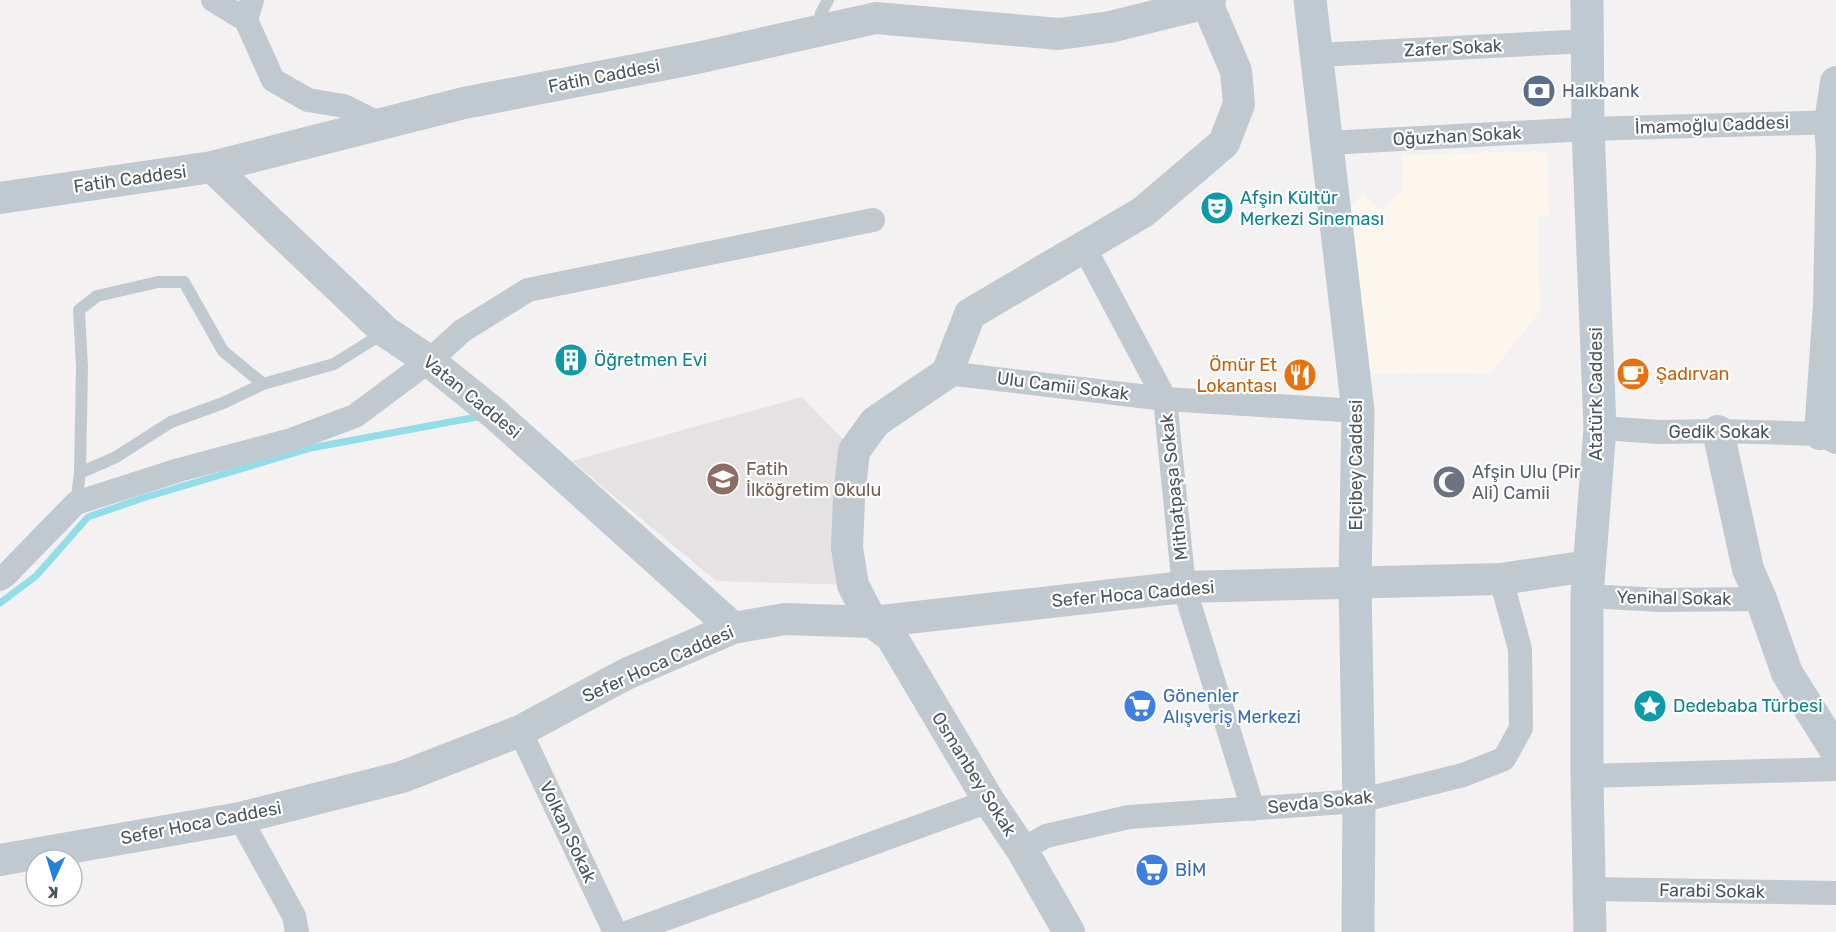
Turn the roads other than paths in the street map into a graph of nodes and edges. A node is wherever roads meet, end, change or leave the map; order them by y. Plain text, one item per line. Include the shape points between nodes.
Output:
1 (213, 0) edge
2 (828, 0) edge
3 (1310, 0) edge
4 (1587, 0) edge
5 (1208, 2) edge
6 (249, 10) edge
7 (818, 31) junction
8 (1588, 41) junction
9 (1317, 55) junction
10 (1836, 82) edge
11 (1833, 122) edge
12 (382, 125) junction
13 (1588, 129) junction
14 (1327, 143) junction
15 (212, 167) junction
16 (0, 198) edge
17 (873, 220) dead end
18 (1084, 247) junction
19 (386, 332) junction
20 (429, 361) junction
21 (1830, 366) edge
22 (947, 373) junction
23 (263, 384) junction
24 (1165, 399) junction
25 (1358, 411) junction
26 (1600, 428) junction
27 (1718, 431) junction
28 (1828, 438) edge
29 (80, 473) junction
30 (76, 503) junction
31 (0, 579) edge
32 (1501, 579) junction
33 (1587, 581) junction
34 (1355, 583) junction
35 (1184, 587) junction
36 (1761, 599) junction
37 (872, 622) junction
38 (733, 628) junction
39 (520, 731) junction
40 (1836, 752) edge
41 (1836, 769) edge
42 (1587, 776) junction
43 (989, 801) junction
44 (1359, 801) junction
45 (1253, 809) junction
46 (240, 818) junction
47 (1022, 850) junction
48 (0, 860) edge
49 (1588, 888) junction
50 (1836, 893) edge
51 (297, 932) edge
52 (615, 932) edge
53 (629, 932) edge
54 (1069, 932) edge
55 (1358, 932) edge
56 (1590, 932) edge

1 - 6 street
2 - 7 lane
3 - 9 main road, Elçibey Caddesi
4 - 8 main road, Atatürk Caddesi
5 - 7 street, Fatih Caddesi via 1110,27 1059,34 876,18
5 - 18 street via 1236,71 1239,104 1224,143 1143,212
6 - 12 street via 273,80 308,100 344,106
7 - 12 street, Fatih Caddesi via 464,103
8 - 9 street, Zafer Sokak
8 - 13 main road, Atatürk Caddesi
9 - 14 main road, Elçibey Caddesi
10 - 11 street
11 - 13 street, İmamoğlu Caddesi
11 - 21 street
12 - 15 street, Fatih Caddesi
13 - 14 street, Oğuzhan Sokak
13 - 26 main road, Atatürk Caddesi
14 - 25 main road, Elçibey Caddesi
15 - 16 street, Fatih Caddesi
15 - 19 street, Vatan Caddesi
17 - 20 street via 528,290 462,331
18 - 22 street via 970,314
18 - 24 street, Mithatpaşa Sokak
19 - 20 street, Vatan Caddesi
19 - 23 lane via 334,364
20 - 30 street via 355,416 291,441 179,470
20 - 38 street, Vatan Caddesi via 495,414
21 - 28 street
22 - 24 street, Ulu Camii Sokak
22 - 37 street via 874,422 854,452 847,548 853,585
23 - 29 lane via 171,422 116,457
23 - 29 lane via 223,351 184,282 158,282 97,296 79,310
24 - 25 street, Ulu Camii Sokak
24 - 35 street, Mithatpaşa Sokak
25 - 34 main road, Elçibey Caddesi
26 - 27 street, Gedik Sokak
26 - 33 main road, Atatürk Caddesi
27 - 28 street, Gedik Sokak
27 - 36 street via 1748,569
29 - 30 lane
30 - 31 street
32 - 33 street, Sefer Hoca Caddesi
32 - 34 street, Sefer Hoca Caddesi
32 - 44 street, Sevda Sokak via 1520,649 1521,728 1504,759 1463,774
33 - 36 street, Yenihal Sokak via 1661,600
33 - 42 main road, Atatürk Caddesi
34 - 35 street, Sefer Hoca Caddesi
34 - 44 main road, Elçibey Caddesi
35 - 37 street, Sefer Hoca Caddesi
35 - 45 street, Mithatpaşa Sokak
36 - 40 street via 1787,673
37 - 38 street, Sefer Hoca Caddesi via 785,619
37 - 43 street, Osmanbey Sokak via 891,636
38 - 39 street, Sefer Hoca Caddesi via 626,674
39 - 46 street, Sefer Hoca Caddesi via 402,777
39 - 52 street, Volkan Sokak
41 - 42 street
42 - 49 main road, Atatürk Caddesi
43 - 47 street, Osmanbey Sokak
43 - 53 street
44 - 45 street, Sevda Sokak
44 - 55 main road, Elçibey Caddesi
45 - 47 street, Sevda Sokak via 1129,817 1046,836
46 - 48 street, Sefer Hoca Caddesi
46 - 51 street via 294,916
47 - 54 street, Osmanbey Sokak
49 - 50 street, Farabi Sokak
49 - 56 main road, Atatürk Caddesi

